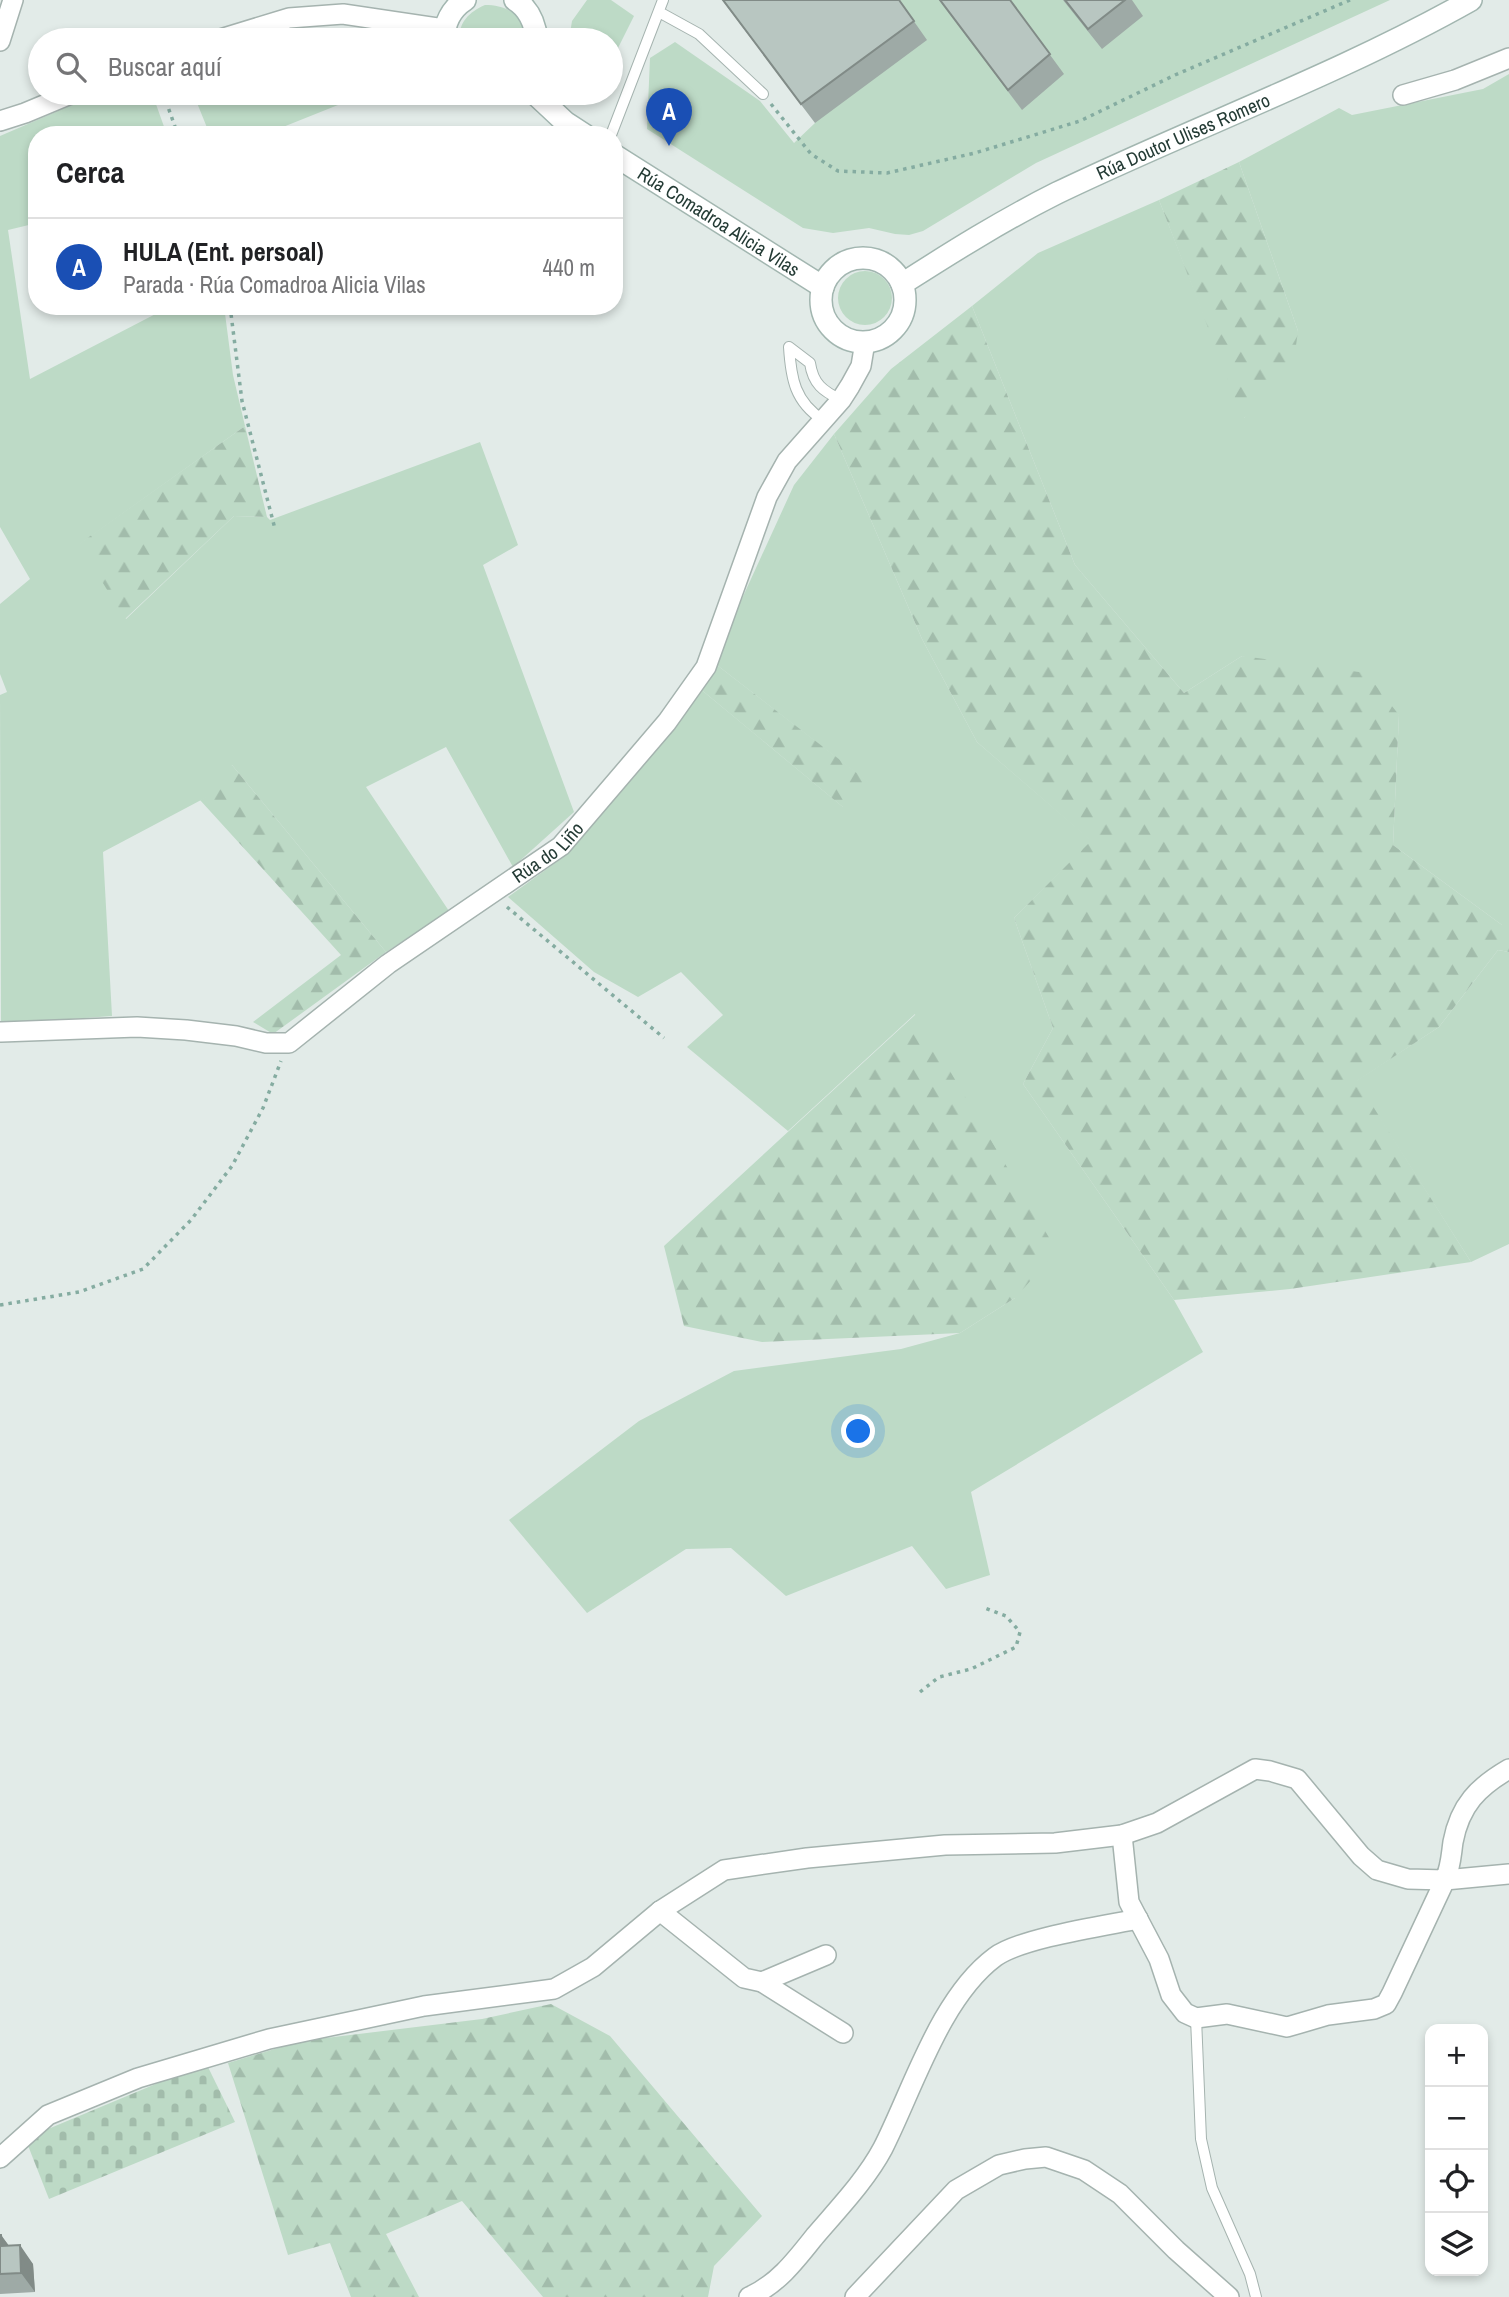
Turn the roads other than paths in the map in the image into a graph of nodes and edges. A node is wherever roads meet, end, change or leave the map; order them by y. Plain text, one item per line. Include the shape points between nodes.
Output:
1 (13, 0) edge
2 (465, 0) edge
3 (663, 0) edge
4 (1471, 0) edge
5 (521, 2) edge
6 (659, 12) junction
7 (256, 28) edge
8 (410, 28) edge
9 (447, 28) edge
10 (535, 28) edge
11 (0, 41) edge
12 (1509, 58) edge
13 (763, 94) road end
14 (1403, 96) dead end
15 (623, 104) edge
16 (45, 105) edge
17 (547, 105) edge
18 (623, 105) edge
19 (0, 121) edge
20 (572, 126) edge
21 (615, 126) edge
22 (623, 161) edge
23 (902, 284) junction
24 (823, 287) junction
25 (864, 342) junction
26 (841, 400) junction
27 (823, 420) junction
28 (0, 1032) edge
29 (1509, 1769) edge
30 (1122, 1835) junction
31 (1509, 1874) edge
32 (1445, 1880) junction
33 (660, 1911) junction
34 (1138, 1919) junction
35 (826, 1955) dead end
36 (762, 1982) junction
37 (1196, 2018) junction
38 (843, 2032) dead end
39 (0, 2158) edge
40 (749, 2297) edge
41 (855, 2297) edge
42 (1229, 2297) edge
43 (1256, 2297) edge

1 - 11 street
2 - 9 street via 453,10
3 - 6 lane
4 - 23 street, Rúa Doutor Ulises Romero via 1352,61 1056,194 972,239
5 - 10 street
6 - 13 lane via 699,34
6 - 15 lane
7 - 8 street via 289,18 343,14
12 - 14 street
16 - 19 street
17 - 20 street
18 - 21 lane
22 - 24 street, Rúa Comadroa Alicia Vilas
23 - 24 street, Rúa Comadroa Alicia Vilas via 886,265 862,258 838,266
23 - 25 street via 904,307 895,328
24 - 25 street via 823,313 829,325 851,340
25 - 26 street, Rúa do Liño via 861,366
26 - 27 street, Rúa do Liño
26 - 27 lane via 820,389 810,363 789,347 797,393 807,410
27 - 28 street, Rúa do Liño via 787,461 766,497 706,667 667,722 561,846 388,964 289,1043 137,1027
29 - 32 street via 1468,1801 1453,1840
30 - 32 street via 1166,1819 1255,1769 1270,1771 1297,1779 1377,1870 1408,1879
30 - 33 street via 1055,1843 931,1846 724,1870
30 - 34 street via 1129,1902
31 - 32 street
32 - 37 street via 1386,2004 1287,2027 1227,2014
33 - 36 street via 744,1978
33 - 39 street via 593,1967 554,1989 424,2006 269,2039 138,2078 48,2115
34 - 37 street via 1171,1995 1185,2013
34 - 40 street via 1020,1944 996,1956 974,1976 937,2030 881,2150 785,2273
35 - 36 street
36 - 38 street
37 - 43 lane via 1201,2139 1212,2188
41 - 42 street via 956,2190 999,2165 1046,2157 1084,2170 1120,2194

